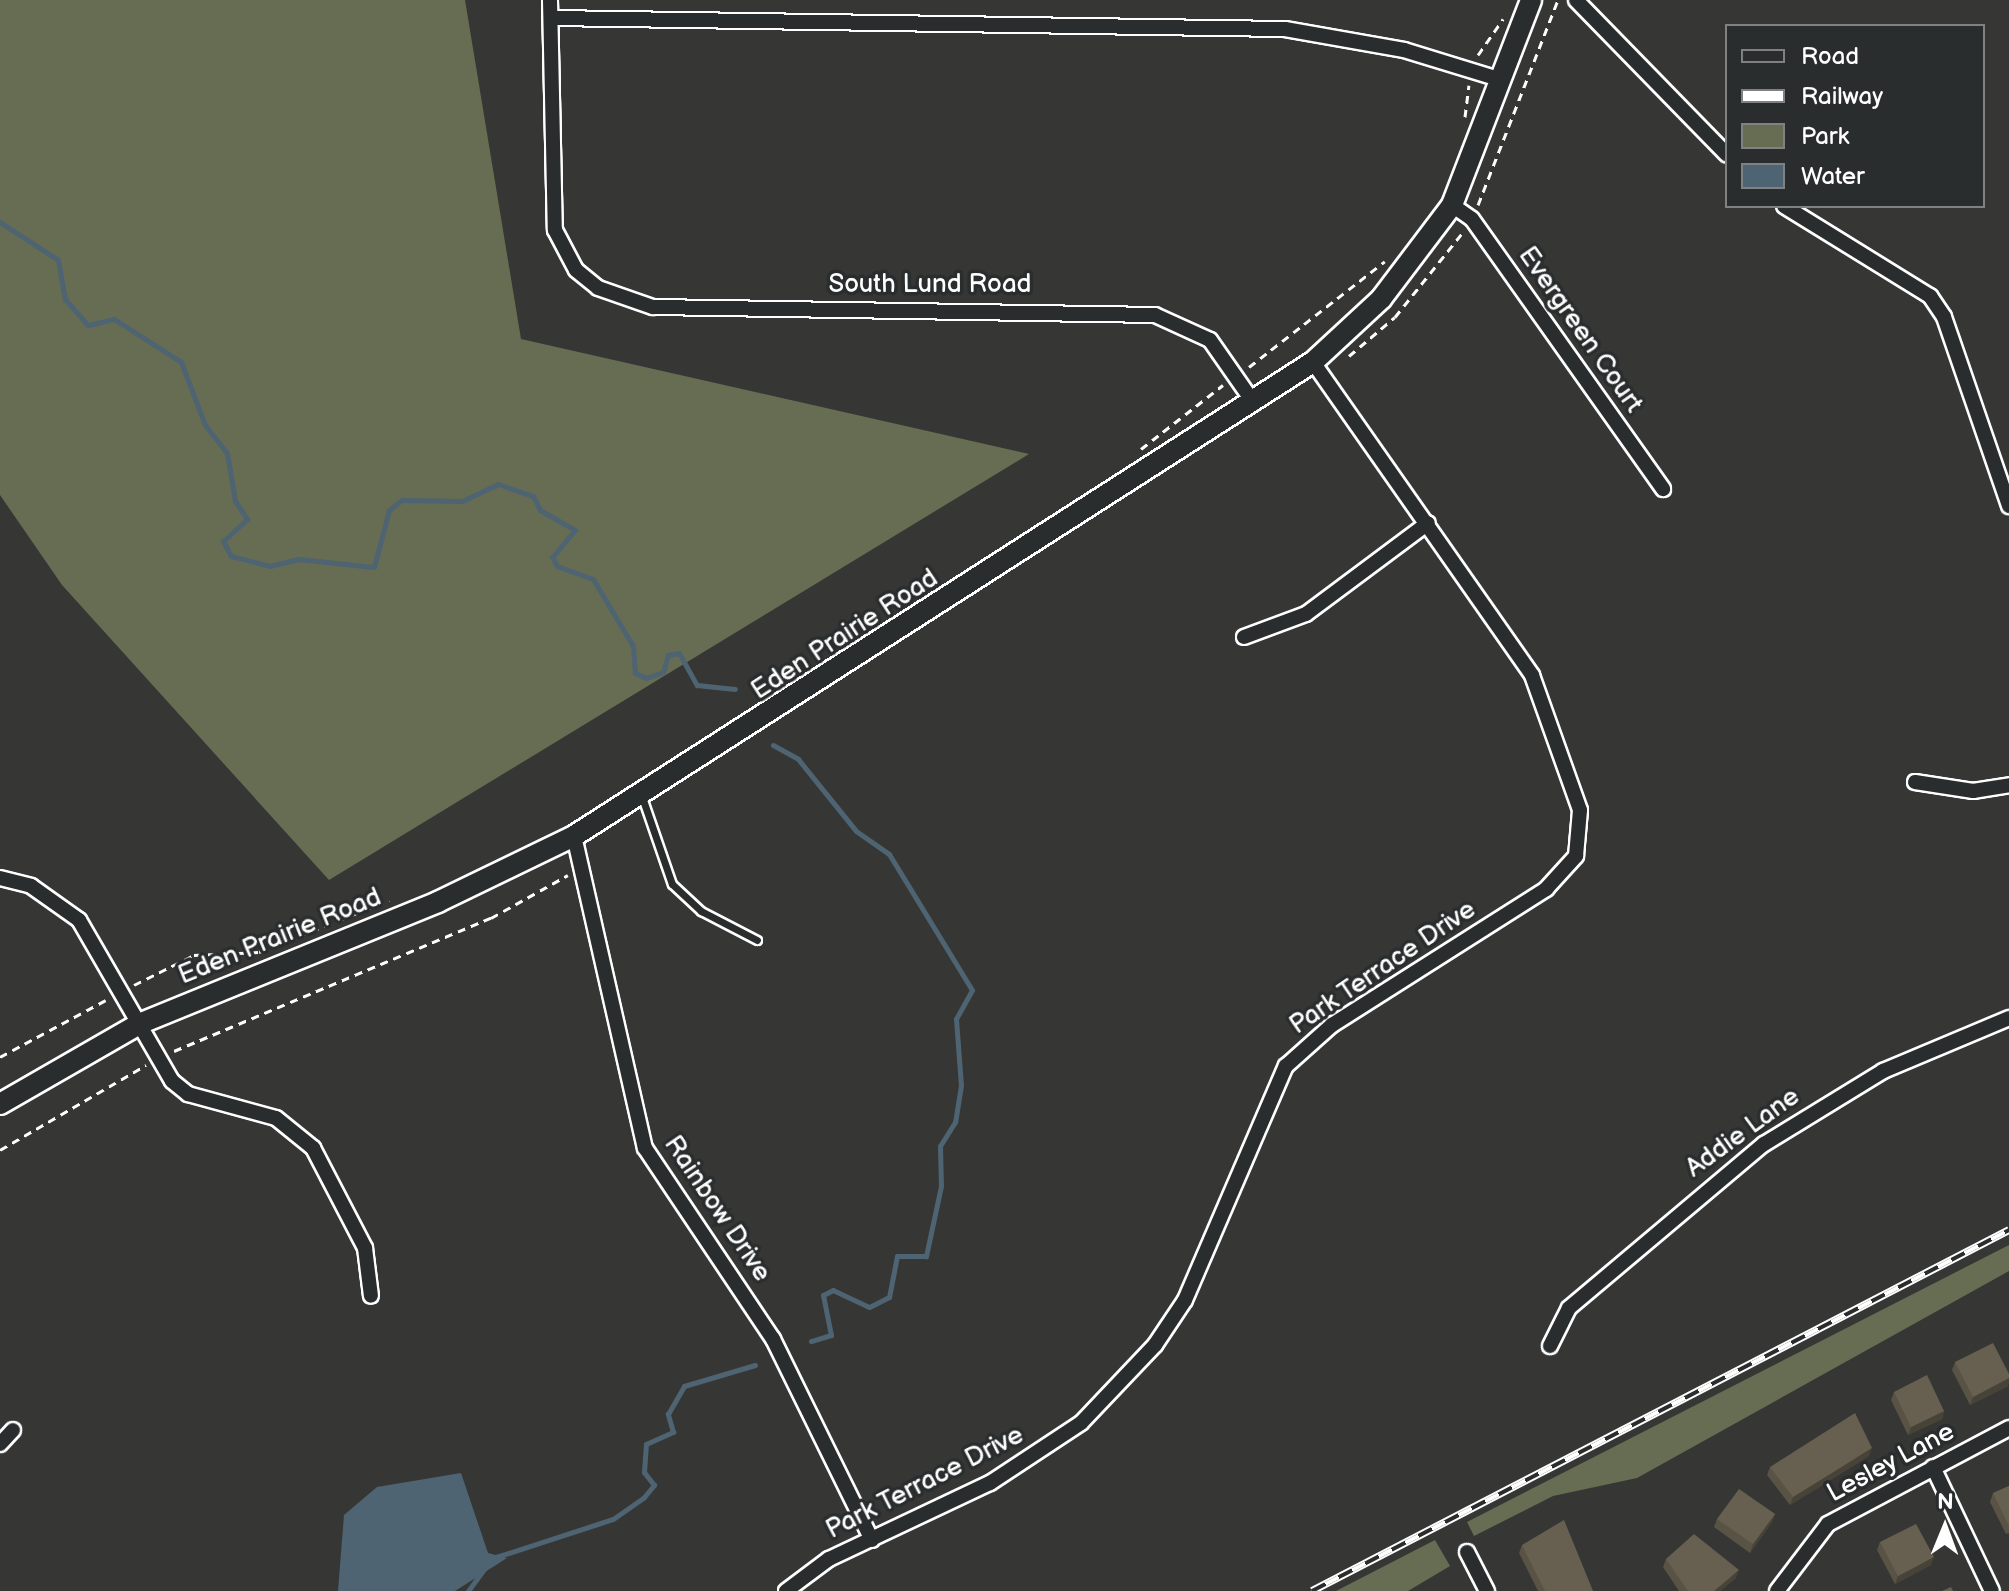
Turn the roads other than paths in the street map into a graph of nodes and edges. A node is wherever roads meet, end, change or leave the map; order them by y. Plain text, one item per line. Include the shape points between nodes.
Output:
1 (550, 0) edge
2 (1531, 0) edge
3 (1576, 0) edge
4 (551, 18) junction
5 (1502, 80) junction
6 (1725, 153) edge
7 (1452, 205) junction
8 (1787, 208) edge
9 (1313, 362) junction
10 (1254, 403) junction
11 (1663, 489) dead end
12 (2009, 506) edge
13 (1428, 523) junction
14 (1244, 637) dead end
15 (1915, 782) dead end
16 (2009, 785) edge
17 (641, 795) junction
18 (574, 836) junction
19 (0, 878) edge
20 (757, 940) dead end
21 (2009, 1018) edge
22 (139, 1024) junction
23 (0, 1104) edge
24 (371, 1296) dead end
25 (1550, 1346) dead end
26 (2009, 1428) edge
27 (13, 1430) dead end
28 (0, 1444) edge
29 (1933, 1467) junction
30 (872, 1540) junction
31 (1467, 1552) dead end
32 (786, 1591) edge
33 (1487, 1591) edge
34 (1777, 1591) edge
35 (1992, 1591) edge

1 - 4 street
2 - 5 main road, Eden Prairie Road
3 - 6 street
4 - 5 street via 1285,29 1404,50
4 - 10 street, South Lund Road via 555,230 576,270 624,301 653,307 1155,315 1210,340
5 - 7 main road, Eden Prairie Road
7 - 9 main road, Eden Prairie Road via 1381,299
7 - 11 street, Evergreen Court via 1472,219
8 - 12 street via 1930,296 1944,317
9 - 10 main road, Eden Prairie Road
9 - 13 street, Park Terrace Drive
10 - 17 main road, Eden Prairie Road
13 - 14 street via 1306,614
13 - 30 street, Park Terrace Drive via 1512,642 1548,710 1580,810 1576,856 1546,889 1332,1025 1286,1066 1185,1300 1120,1386 1036,1455
15 - 16 street via 1973,791
17 - 18 main road, Eden Prairie Road
17 - 20 lane via 672,884 701,911
18 - 22 main road, Eden Prairie Road via 438,902
18 - 30 street, Rainbow Drive via 645,1148 773,1339
19 - 22 street via 31,886 79,920
21 - 25 street, Addie Lane via 1883,1071 1764,1144 1569,1308
22 - 23 main road, Eden Prairie Road
22 - 24 street via 188,1094 276,1118 313,1148 365,1248
26 - 29 street, Lesley Lane
27 - 28 street
29 - 34 street, Lesley Lane via 1828,1524
29 - 35 street
30 - 32 street, Park Terrace Drive
31 - 33 street

